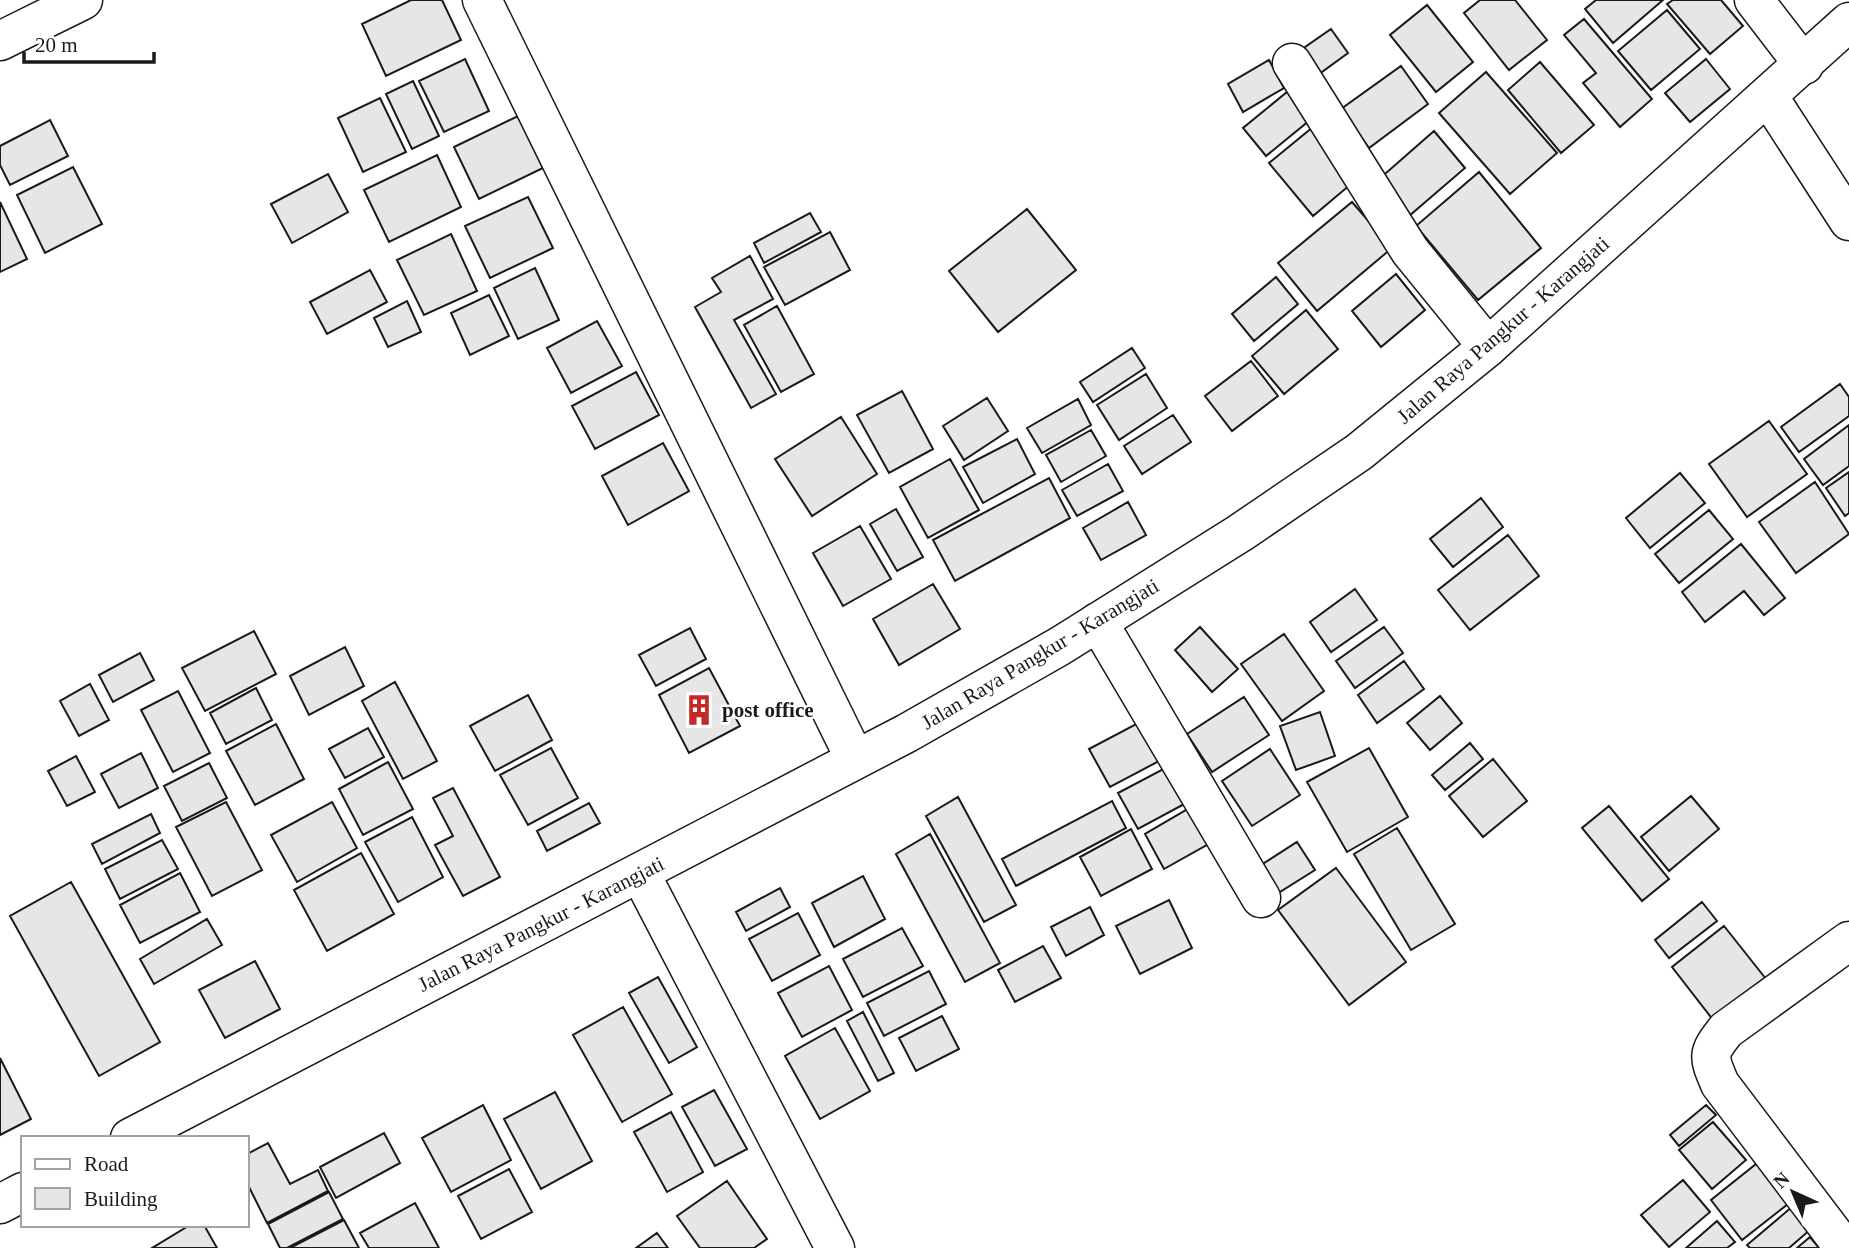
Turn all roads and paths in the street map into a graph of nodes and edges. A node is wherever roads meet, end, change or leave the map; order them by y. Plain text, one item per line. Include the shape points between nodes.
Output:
1 (83, 0) edge
2 (482, 0) edge
3 (1754, 0) edge
4 (1849, 22) edge
5 (0, 41) edge
6 (1292, 63) dead end
7 (1804, 65) junction
8 (1768, 96) junction
9 (1849, 221) edge
10 (1488, 347) junction
11 (1098, 622) junction
12 (855, 759) junction
13 (640, 873) junction
14 (1261, 898) dead end
15 (1849, 941) edge
16 (134, 1136) edge
17 (21, 1193) edge
18 (0, 1204) edge
19 (835, 1248) edge
20 (1844, 1248) edge

1 - 5 street
2 - 12 street
3 - 7 street
4 - 7 street, Jalan Raya Pangkur - Karangjati
6 - 10 street via 1410,251
7 - 8 street, Jalan Raya Pangkur - Karangjati
8 - 9 street
8 - 10 street, Jalan Raya Pangkur - Karangjati
10 - 11 street, Jalan Raya Pangkur - Karangjati via 1359,452
11 - 12 street, Jalan Raya Pangkur - Karangjati
11 - 14 street
12 - 13 street, Jalan Raya Pangkur - Karangjati
13 - 16 street, Jalan Raya Pangkur - Karangjati
13 - 19 street
15 - 20 street via 1726,1030 1711,1049 1710,1062 1720,1084
17 - 18 street

